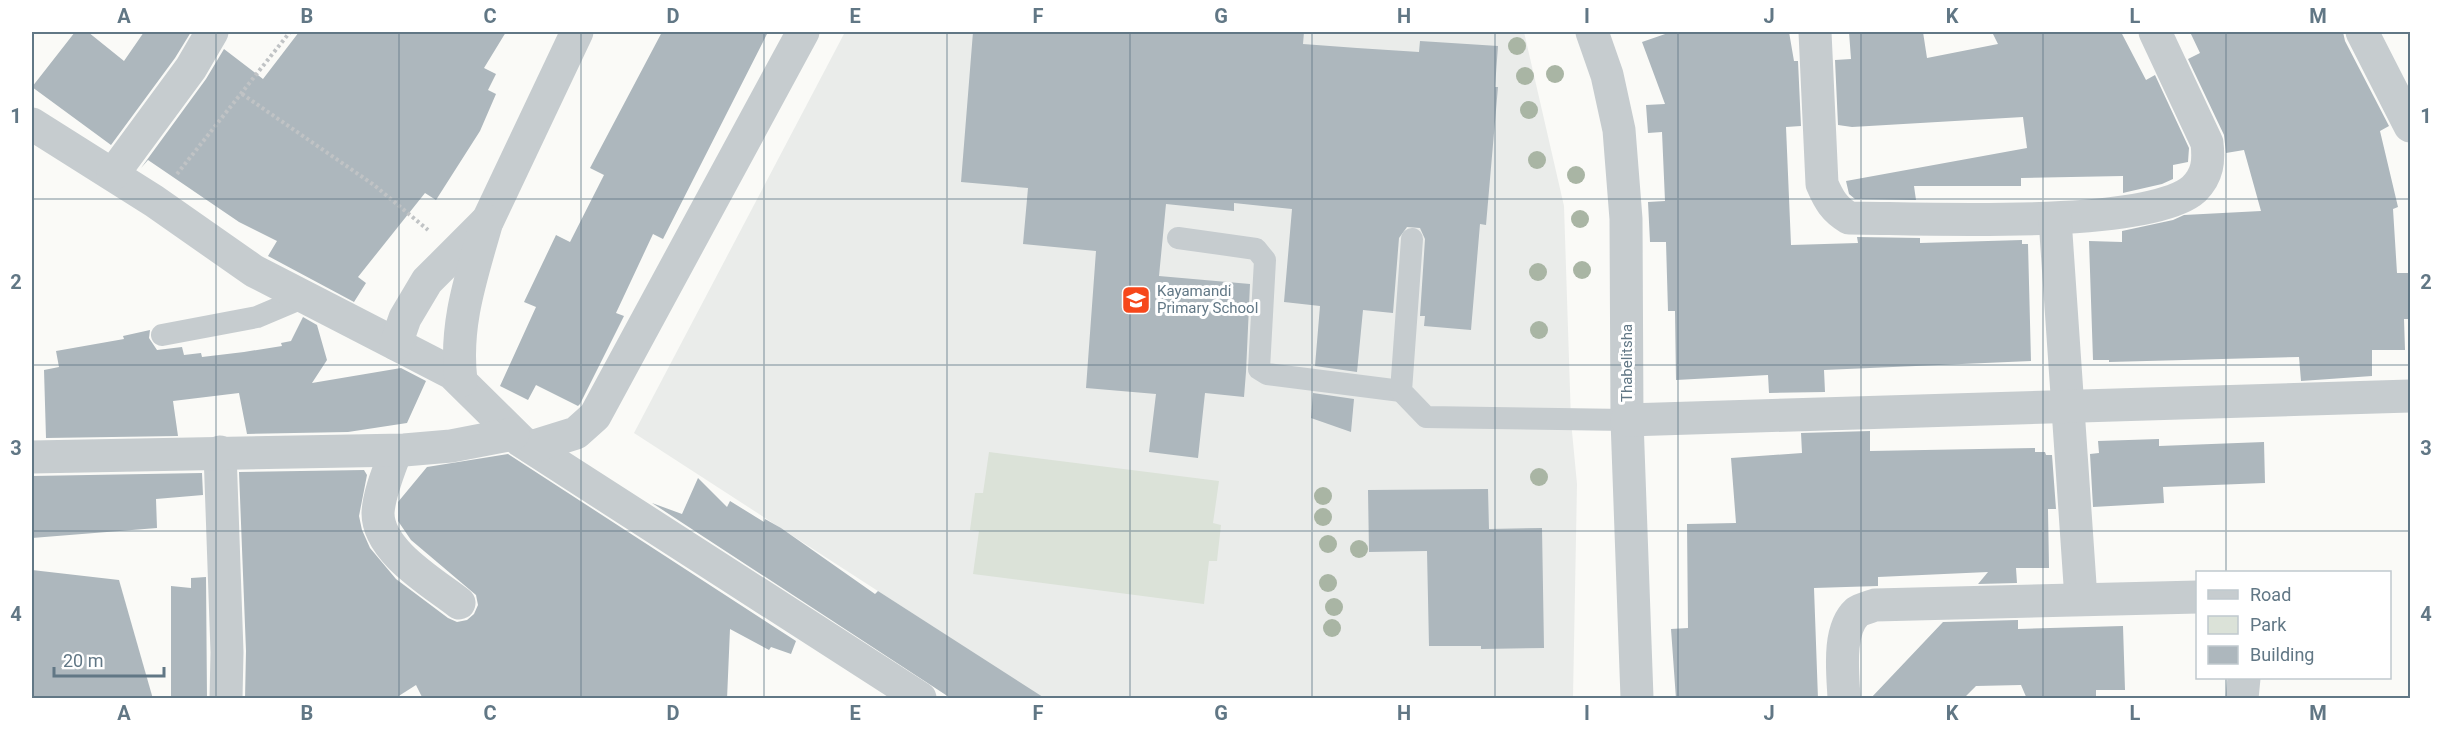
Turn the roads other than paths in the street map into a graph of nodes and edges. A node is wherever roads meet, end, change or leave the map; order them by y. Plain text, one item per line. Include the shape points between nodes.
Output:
1 (212, 32) edge
2 (577, 32) edge
3 (803, 32) edge
4 (1592, 32) edge
5 (1815, 32) edge
6 (2154, 32) edge
7 (2362, 32) edge
8 (32, 124) edge
9 (2410, 126) edge
10 (113, 174) junction
11 (2055, 219) junction
12 (488, 220) junction
13 (1178, 238) dead end
14 (1412, 239) dead end
15 (302, 298) junction
16 (162, 335) dead end
17 (396, 344) junction
18 (461, 381) junction
19 (1401, 391) junction
20 (2410, 396) edge
21 (2068, 408) junction
22 (1627, 420) junction
23 (522, 440) junction
24 (396, 451) junction
25 (220, 452) junction
26 (32, 457) edge
27 (2196, 597) edge
28 (2081, 598) junction
29 (459, 603) dead end
30 (2244, 679) edge
31 (226, 699) edge
32 (920, 699) edge
33 (1637, 699) edge
34 (1844, 699) edge
35 (2242, 699) edge

1 - 10 street via 191,68
2 - 12 street
3 - 23 street via 598,410 576,433
4 - 22 street, Thabelitsha via 1607,75 1619,130 1626,219
5 - 11 street via 1822,184 1838,211 1849,218
6 - 11 street via 2207,143 2209,163 2203,178 2193,190 2177,199 2138,209
7 - 9 street
8 - 10 street
10 - 15 street via 254,271
11 - 21 street
12 - 17 street via 442,264 415,299
12 - 18 street via 461,319
13 - 19 lane via 1256,249 1261,253 1264,260 1259,369 1266,374
14 - 19 lane
15 - 16 lane via 257,317
15 - 17 street
17 - 18 street
18 - 23 street
19 - 22 lane via 1426,417
20 - 21 street
21 - 22 street
21 - 28 street
22 - 33 street, Thabelitsha
23 - 24 street
23 - 32 street
24 - 25 street
24 - 29 street via 381,498 380,529 392,549
25 - 26 street
25 - 31 street
27 - 28 street
28 - 34 street via 1875,605 1858,611 1842,646
30 - 35 street

